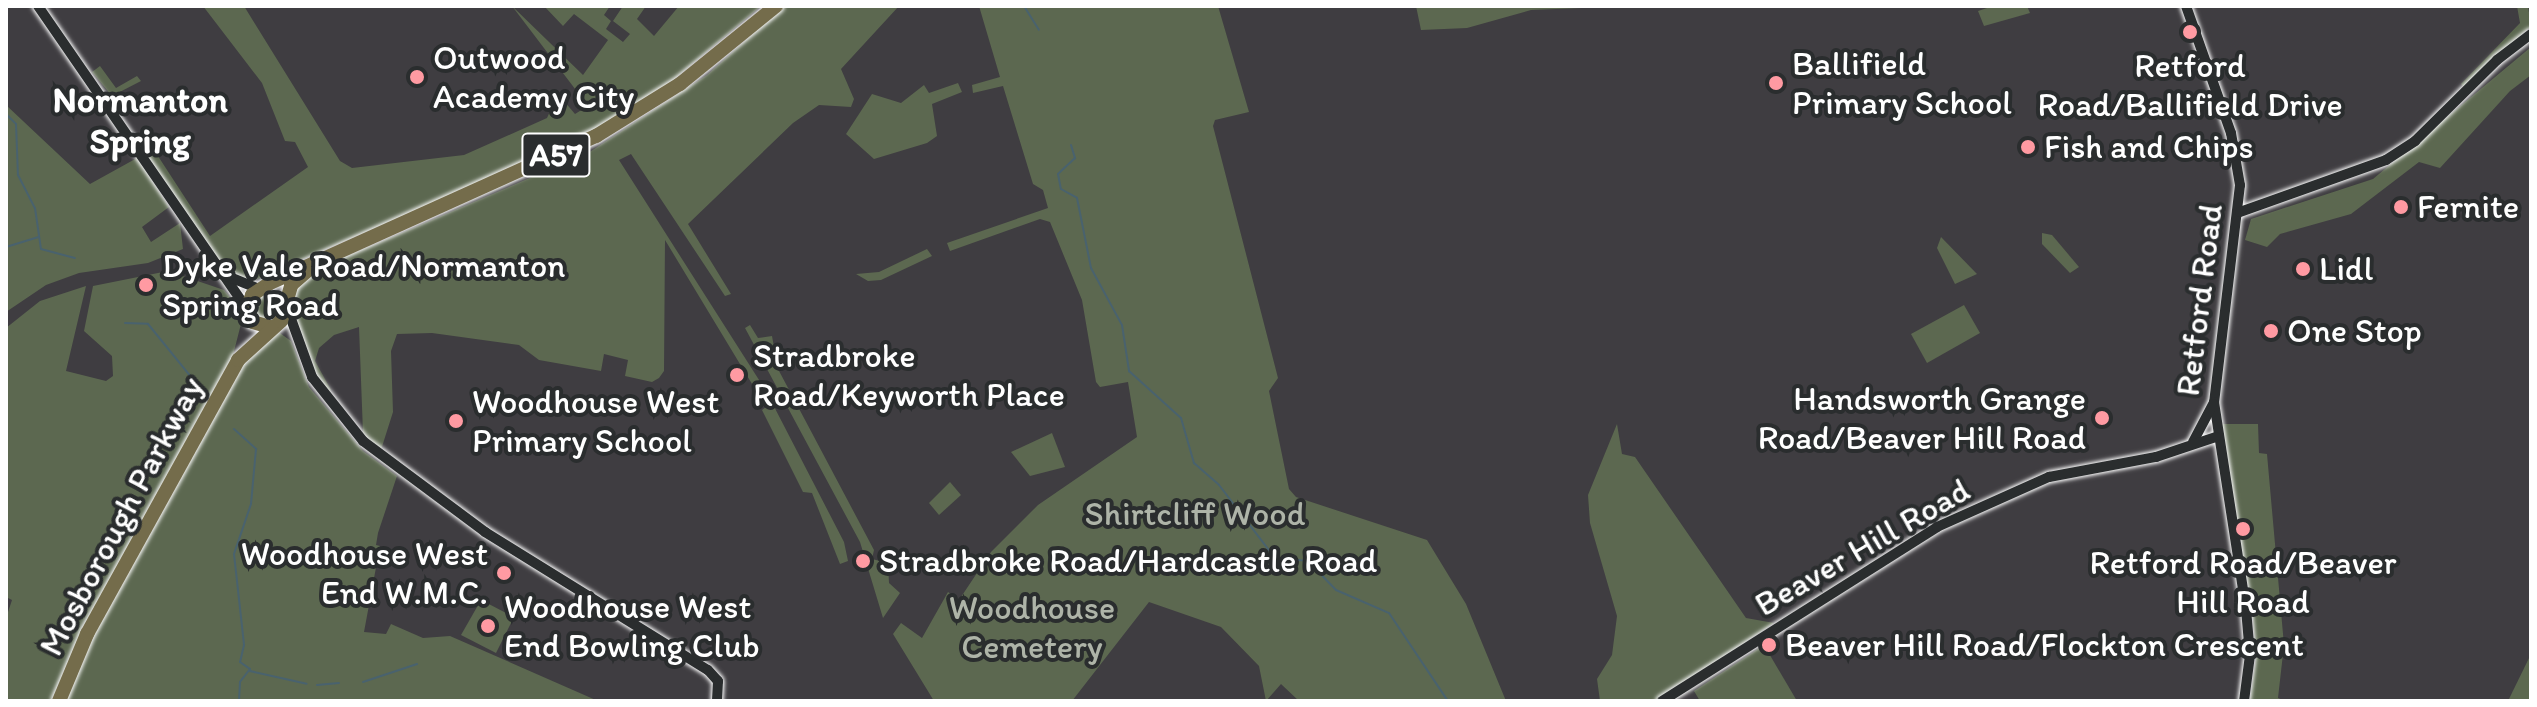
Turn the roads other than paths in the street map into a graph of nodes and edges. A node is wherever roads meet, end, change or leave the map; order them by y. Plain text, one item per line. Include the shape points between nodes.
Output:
1 (38, 6) edge
2 (776, 6) edge
3 (2186, 6) edge
4 (2531, 34) edge
5 (2240, 212) junction
6 (313, 266) junction
7 (222, 272) junction
8 (260, 289) junction
9 (286, 304) junction
10 (248, 313) junction
11 (270, 327) junction
12 (299, 344) junction
13 (238, 360) junction
14 (2214, 402) junction
15 (2215, 432) junction
16 (2194, 439) junction
17 (59, 701) edge
18 (717, 701) edge
19 (1662, 701) edge
20 (2244, 701) edge

1 - 7 main road
2 - 6 highway, A57 via 722,54 642,111
3 - 5 main road, Retford Road via 2236,151
4 - 5 main road via 2415,141 2386,160
5 - 14 main road, Retford Road
6 - 8 highway, A57
6 - 9 highway, A57 via 295,279
7 - 8 main road
7 - 10 main road
8 - 9 highway via 277,291
8 - 10 highway, A57
9 - 11 highway, A57 via 281,321
9 - 12 main road
10 - 11 highway
10 - 13 highway, Mosborough Parkway / A57
11 - 12 main road via 288,332
11 - 13 highway, Mosborough Parkway / A57
12 - 18 main road via 316,383 363,441 485,532 708,670 718,681
13 - 17 highway, Mosborough Parkway / A57 via 87,634
14 - 15 main road, Retford Road
14 - 16 main road
15 - 16 main road, Beaver Hill Road
15 - 20 main road, Retford Road via 2246,609 2250,655
16 - 19 main road, Beaver Hill Road via 2156,457 2049,477 1937,527

